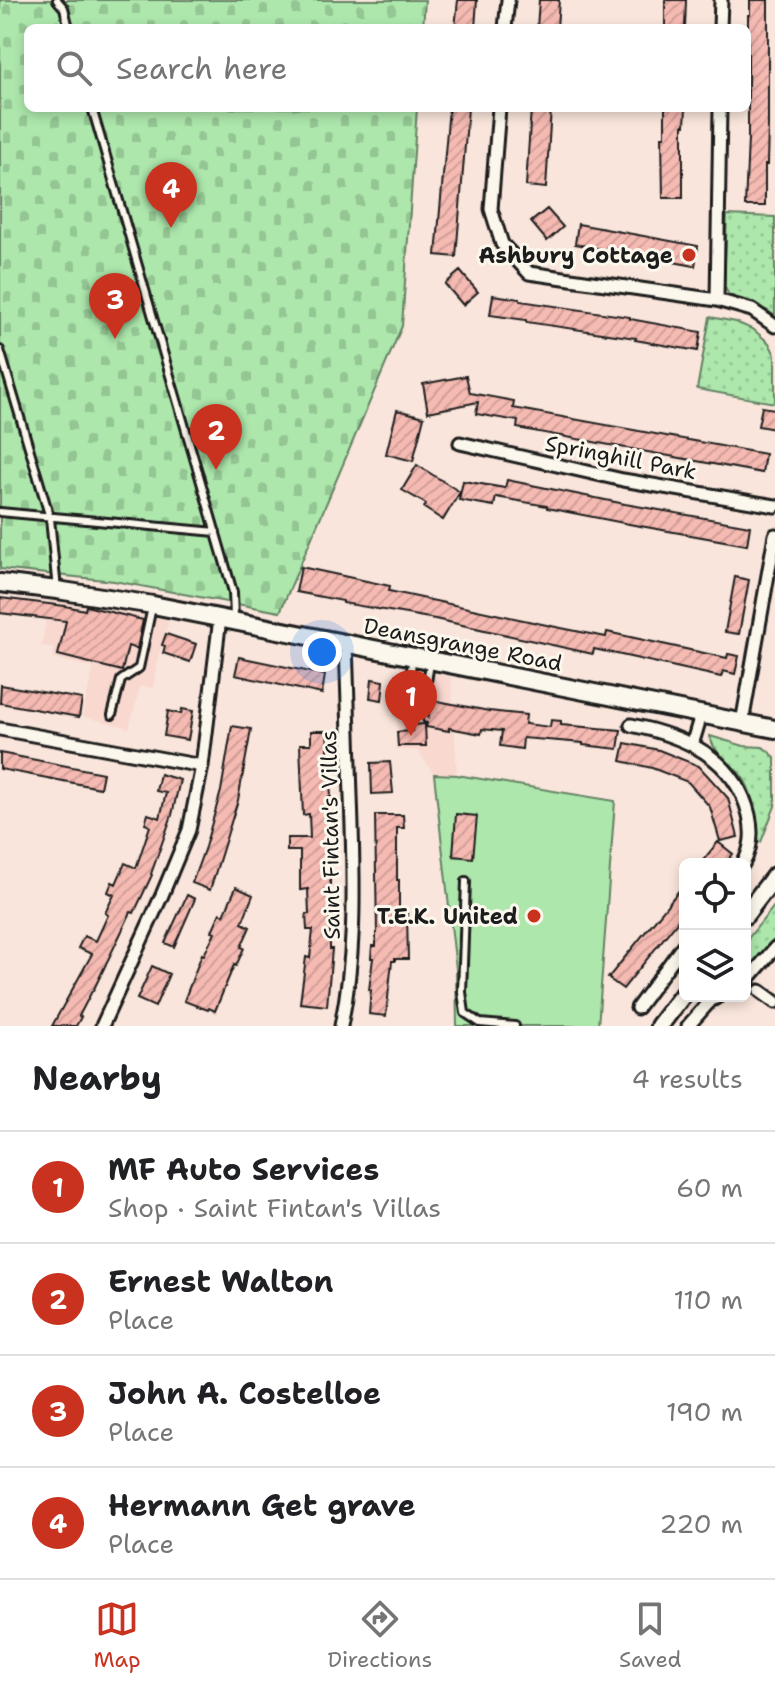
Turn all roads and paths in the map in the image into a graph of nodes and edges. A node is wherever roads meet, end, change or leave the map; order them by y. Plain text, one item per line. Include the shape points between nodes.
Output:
1 (57, 0) edge
2 (508, 0) edge
3 (721, 0) edge
4 (68, 24) edge
5 (505, 24) edge
6 (720, 24) edge
7 (93, 112) edge
8 (499, 112) edge
9 (720, 112) edge
10 (717, 300) junction
11 (775, 326) edge
12 (0, 350) edge
13 (460, 443) dead end
14 (775, 506) edge
15 (0, 512) edge
16 (50, 518) junction
17 (216, 532) junction
18 (775, 535) edge
19 (0, 583) edge
20 (57, 590) junction
21 (153, 605) junction
22 (227, 620) junction
23 (346, 643) junction
24 (413, 656) junction
25 (430, 660) junction
26 (427, 682) dead end
27 (112, 715) dead end
28 (407, 715) dead end
29 (701, 715) junction
30 (742, 723) junction
31 (631, 725) dead end
32 (0, 729) edge
33 (775, 729) edge
34 (692, 745) junction
35 (202, 766) junction
36 (745, 858) edge
37 (775, 876) edge
38 (466, 881) dead end
39 (751, 907) edge
40 (775, 948) edge
41 (679, 951) edge
42 (751, 976) edge
43 (760, 991) dead end
44 (679, 1000) edge
45 (709, 1002) edge
46 (775, 1002) edge
47 (637, 1008) dead end
48 (102, 1026) edge
49 (341, 1026) edge
50 (515, 1026) edge
51 (659, 1026) edge
52 (688, 1026) edge

1 - 4 lane
2 - 5 street
3 - 6 street
7 - 17 lane
8 - 10 street via 491,209 502,244 529,273
9 - 10 street
10 - 11 street via 752,310
12 - 16 lane
13 - 14 street, Springhill Park via 623,480
15 - 16 lane
16 - 17 lane
16 - 20 lane
17 - 22 lane via 233,592
18 - 30 street
19 - 20 main road, Deansgrange Road
20 - 21 main road, Deansgrange Road
21 - 22 main road, Deansgrange Road
21 - 27 lane via 139,668 121,680
22 - 23 main road, Deansgrange Road
22 - 35 street
23 - 24 main road, Deansgrange Road
23 - 49 street, Saint Fintan's Villas via 354,894
24 - 25 main road, Deansgrange Road
24 - 28 lane
25 - 26 lane
25 - 29 main road, Deansgrange Road
29 - 30 main road, Deansgrange Road
29 - 34 street
30 - 33 main road, Deansgrange Road
31 - 34 street
32 - 35 street
34 - 36 street via 735,779 752,829
35 - 48 street via 189,830
37 - 39 main road
38 - 50 lane via 465,1013 480,1023
40 - 42 street
41 - 47 street
43 - 46 street
44 - 51 main road
45 - 52 street

